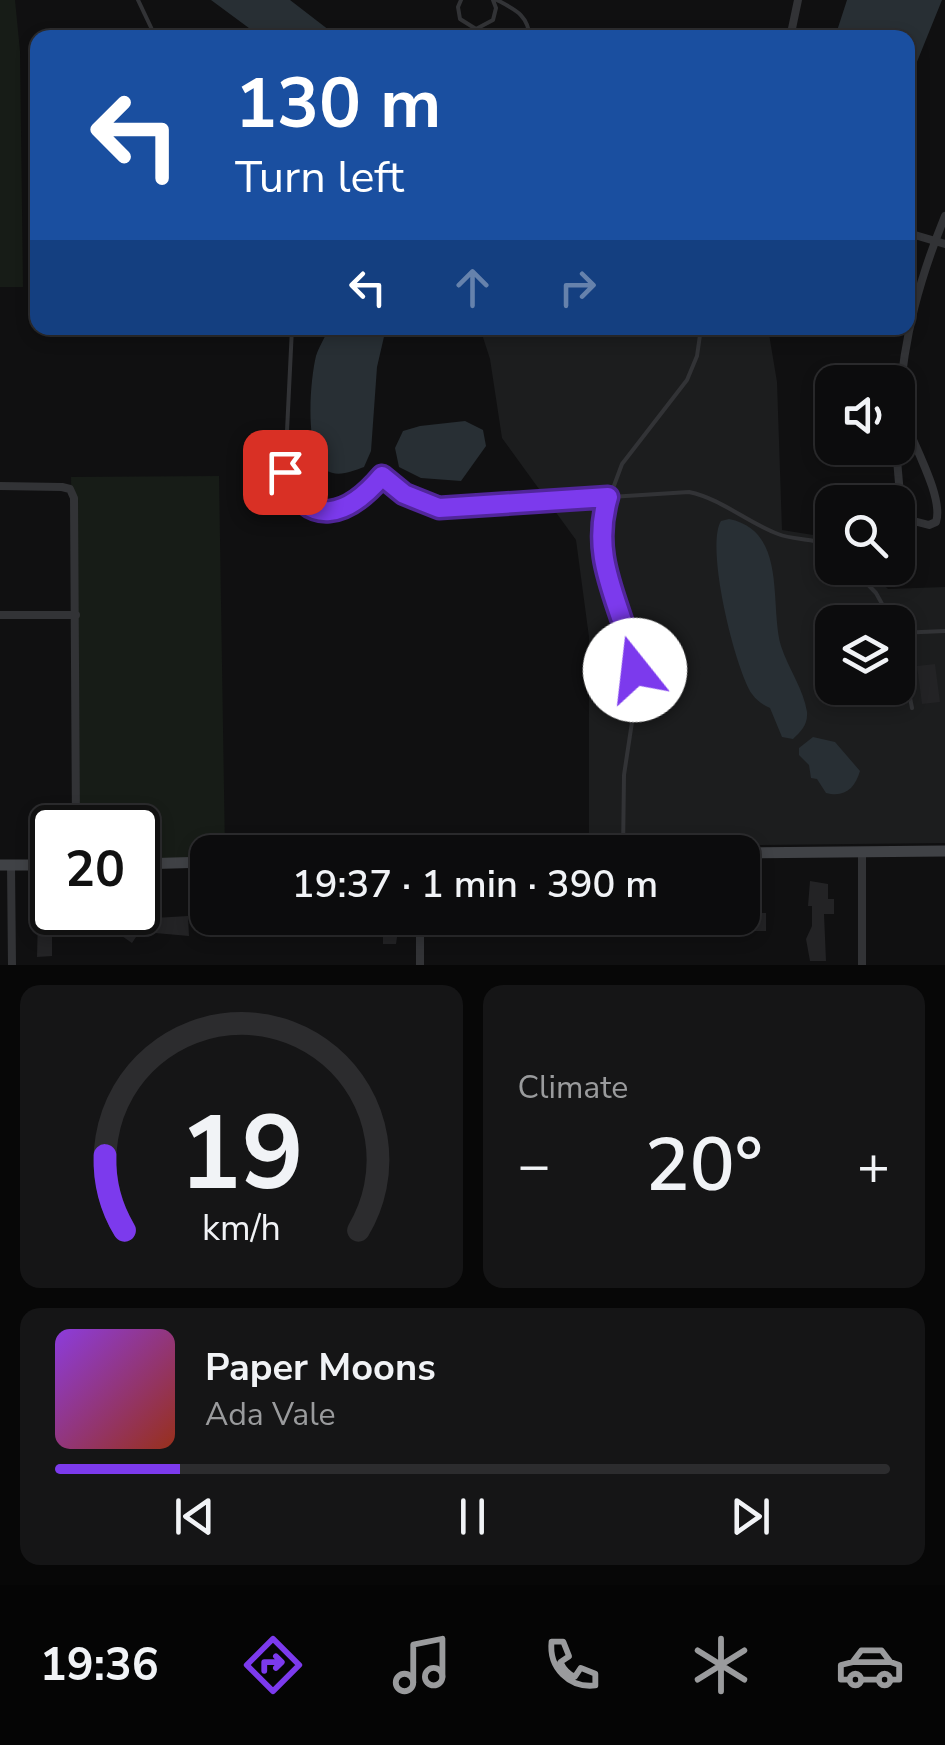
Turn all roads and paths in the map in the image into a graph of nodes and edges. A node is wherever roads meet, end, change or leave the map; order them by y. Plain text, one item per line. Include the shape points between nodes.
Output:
1 (138, 0) edge
2 (461, 0) edge
3 (495, 0) edge
4 (795, 0) edge
5 (152, 30) edge
6 (529, 30) edge
7 (791, 30) edge
8 (945, 216) edge
9 (915, 235) edge
10 (934, 242) junction
11 (945, 244) edge
12 (915, 300) edge
13 (292, 335) edge
14 (700, 335) edge
15 (907, 335) edge
16 (902, 365) edge
17 (915, 449) edge
18 (897, 465) edge
19 (0, 486) edge
20 (608, 497) junction
21 (815, 540) edge
22 (76, 614) junction
23 (0, 615) edge
24 (945, 631) edge
25 (915, 634) edge
26 (911, 705) edge
27 (912, 708) dead end
28 (76, 805) edge
29 (623, 835) edge
30 (862, 851) junction
31 (945, 851) edge
32 (760, 853) edge
33 (160, 863) edge
34 (190, 863) edge
35 (6, 865) edge
36 (420, 935) edge
37 (12, 965) edge
38 (420, 965) edge
39 (862, 965) edge

1 - 5 lane
2 - 3 lane via 460,20 476,29 493,20
3 - 6 lane via 518,11
4 - 7 street
8 - 10 street
9 - 10 street
10 - 11 street
10 - 12 street
13 - 20 lane via 285,472 290,487 315,509 354,505 382,476 439,508
14 - 20 lane via 687,380 622,464
15 - 16 street
17 - 18 street via 939,505 936,522 902,518
19 - 22 street via 70,489
20 - 21 lane via 689,492 781,536
20 - 29 lane via 601,552 637,689
22 - 23 street
22 - 28 street
24 - 25 lane
26 - 27 lane
30 - 31 street
30 - 32 street
30 - 39 street
33 - 34 street
35 - 37 street
36 - 38 street

